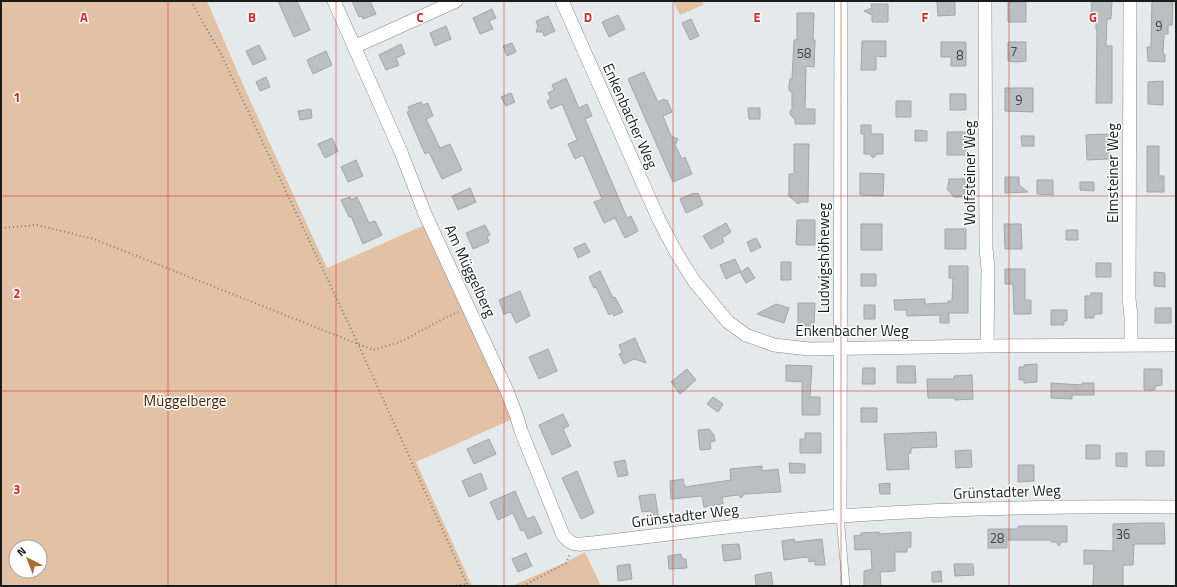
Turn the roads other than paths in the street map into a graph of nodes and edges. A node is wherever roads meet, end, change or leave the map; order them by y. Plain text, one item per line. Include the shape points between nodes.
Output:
1 (334, 1) edge
2 (456, 1) edge
3 (562, 1) edge
4 (841, 1) edge
5 (985, 1) edge
6 (1130, 1) edge
7 (354, 46) junction
8 (1131, 345) junction
9 (1176, 345) edge
10 (988, 346) junction
11 (840, 349) junction
12 (1176, 507) edge
13 (840, 516) junction
14 (579, 544) joint
15 (846, 586) edge

1 - 7 street, Am Müggelberg
2 - 7 street
3 - 11 street, Enkenbacher Weg via 659,220 677,254 710,302 728,322 746,335 774,345 809,350
4 - 11 street, Ludwigshöheweg
5 - 10 street, Wolfsteiner Weg
6 - 8 street, Elmsteiner Weg
7 - 14 street, Am Müggelberg via 426,214 507,391 521,432 564,535 570,542
8 - 9 street, Enkenbacher Weg
8 - 10 street, Enkenbacher Weg
10 - 11 street, Enkenbacher Weg
11 - 13 street, Ludwigshöheweg
12 - 13 street, Grünstadter Weg via 1008,508
13 - 14 street, Grünstadter Weg
13 - 15 lane

